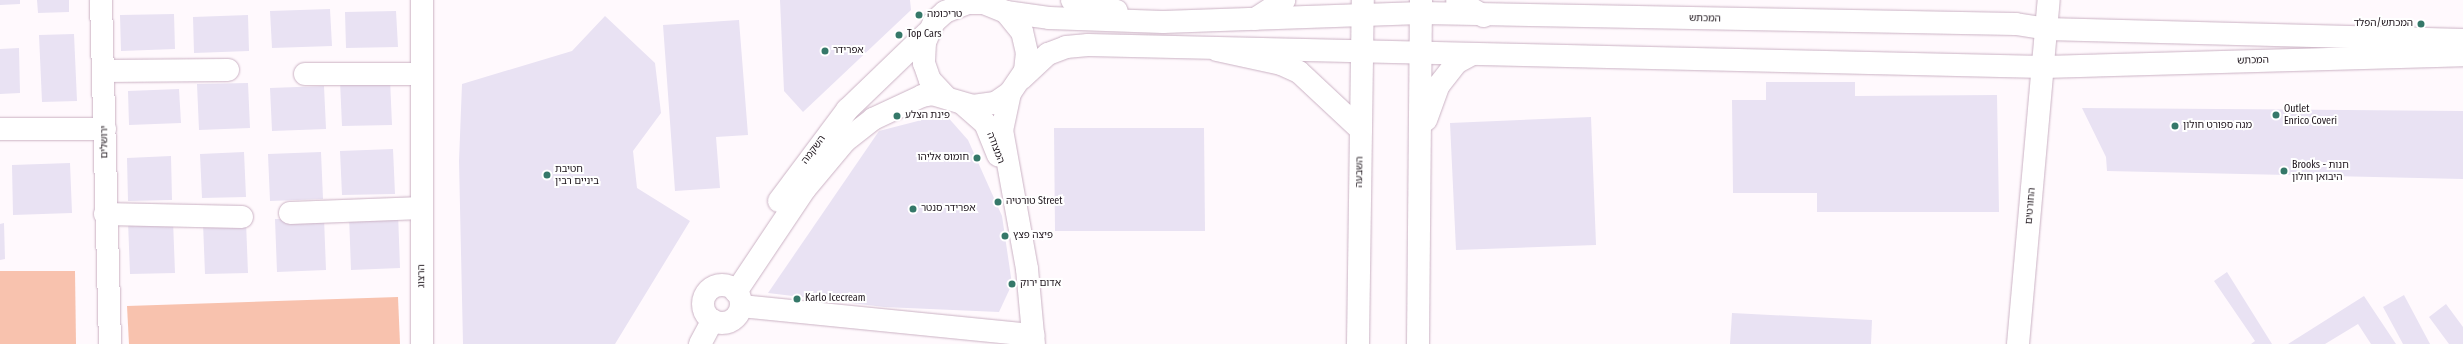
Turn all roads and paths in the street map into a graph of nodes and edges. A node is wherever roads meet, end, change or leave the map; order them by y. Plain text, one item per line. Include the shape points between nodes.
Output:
1 (101, 0) edge
2 (422, 0) edge
3 (931, 0) edge
4 (1072, 0) edge
5 (1284, 0) edge
6 (1457, 0) edge
7 (2049, 0) edge
8 (976, 1) edge
9 (1421, 6) edge
10 (1363, 7) edge
11 (1006, 12) junction
12 (1484, 16) junction
13 (1255, 19) junction
14 (1163, 22) junction
15 (931, 28) junction
16 (2048, 29) junction
17 (2463, 40) edge
18 (1217, 50) junction
19 (1360, 54) junction
20 (1420, 54) junction
21 (1472, 54) junction
22 (2463, 56) edge
23 (2044, 67) junction
24 (228, 70) dead end
25 (103, 71) junction
26 (305, 74) dead end
27 (422, 74) junction
28 (1016, 86) junction
29 (955, 101) junction
30 (0, 129) edge
31 (105, 129) junction
32 (1361, 130) junction
33 (1420, 134) junction
34 (1015, 200) junction
35 (422, 208) junction
36 (290, 213) dead end
37 (105, 214) junction
38 (242, 217) dead end
39 (733, 294) junction
40 (713, 320) junction
41 (1034, 340) edge
42 (110, 344) edge
43 (422, 344) edge
44 (700, 344) edge
45 (1358, 344) edge
46 (1418, 344) edge
47 (2018, 344) edge

1 - 25 main road, ירושלים
2 - 27 main road, הרצוג
3 - 15 main road
4 - 14 main road
5 - 13 main road
6 - 12 main road
7 - 16 main road
8 - 11 main road
8 - 15 main road via 953,7
9 - 10 main road, המכתש
9 - 12 main road, המכתש
9 - 20 main road
10 - 13 main road, המכתש
10 - 19 main road, השבעה
11 - 14 main road via 1049,18
11 - 28 main road via 1018,25 1025,40 1027,58
12 - 16 main road, המכתש via 2016,24
13 - 14 main road, המכתש
15 - 29 main road via 924,51 926,69 934,86
15 - 39 main road, השקמה via 875,81 825,136
16 - 17 main road, המכתש
16 - 23 main road
18 - 19 main road, המכתש
18 - 28 main road via 1066,47 1048,54
18 - 32 main road via 1281,64 1300,72
19 - 20 main road, המכתש
19 - 32 main road, השבעה
20 - 21 main road, המכתש
20 - 33 main road
21 - 23 main road, המכתש
21 - 33 main road via 1456,63 1439,85
22 - 23 main road, המכתש
23 - 47 main road, החורטים
24 - 25 main road
25 - 31 main road, ירושלים
26 - 27 main road
27 - 35 main road, הרצוג
28 - 29 main road via 983,106
28 - 34 main road, המצודה via 1002,130
29 - 34 main road, המצודה via 985,123
29 - 39 main road, השקמה via 932,94 908,100 873,119 845,141 805,189
30 - 31 main road
31 - 37 main road, ירושלים
32 - 45 main road, השבעה
33 - 46 main road
34 - 41 main road, המצודה
35 - 36 main road
35 - 43 main road, הרצוג
37 - 38 main road
37 - 42 main road, ירושלים
39 - 40 main road via 731,321
39 - 40 main road via 711,289 704,298 705,310
39 - 41 main road
40 - 44 main road

